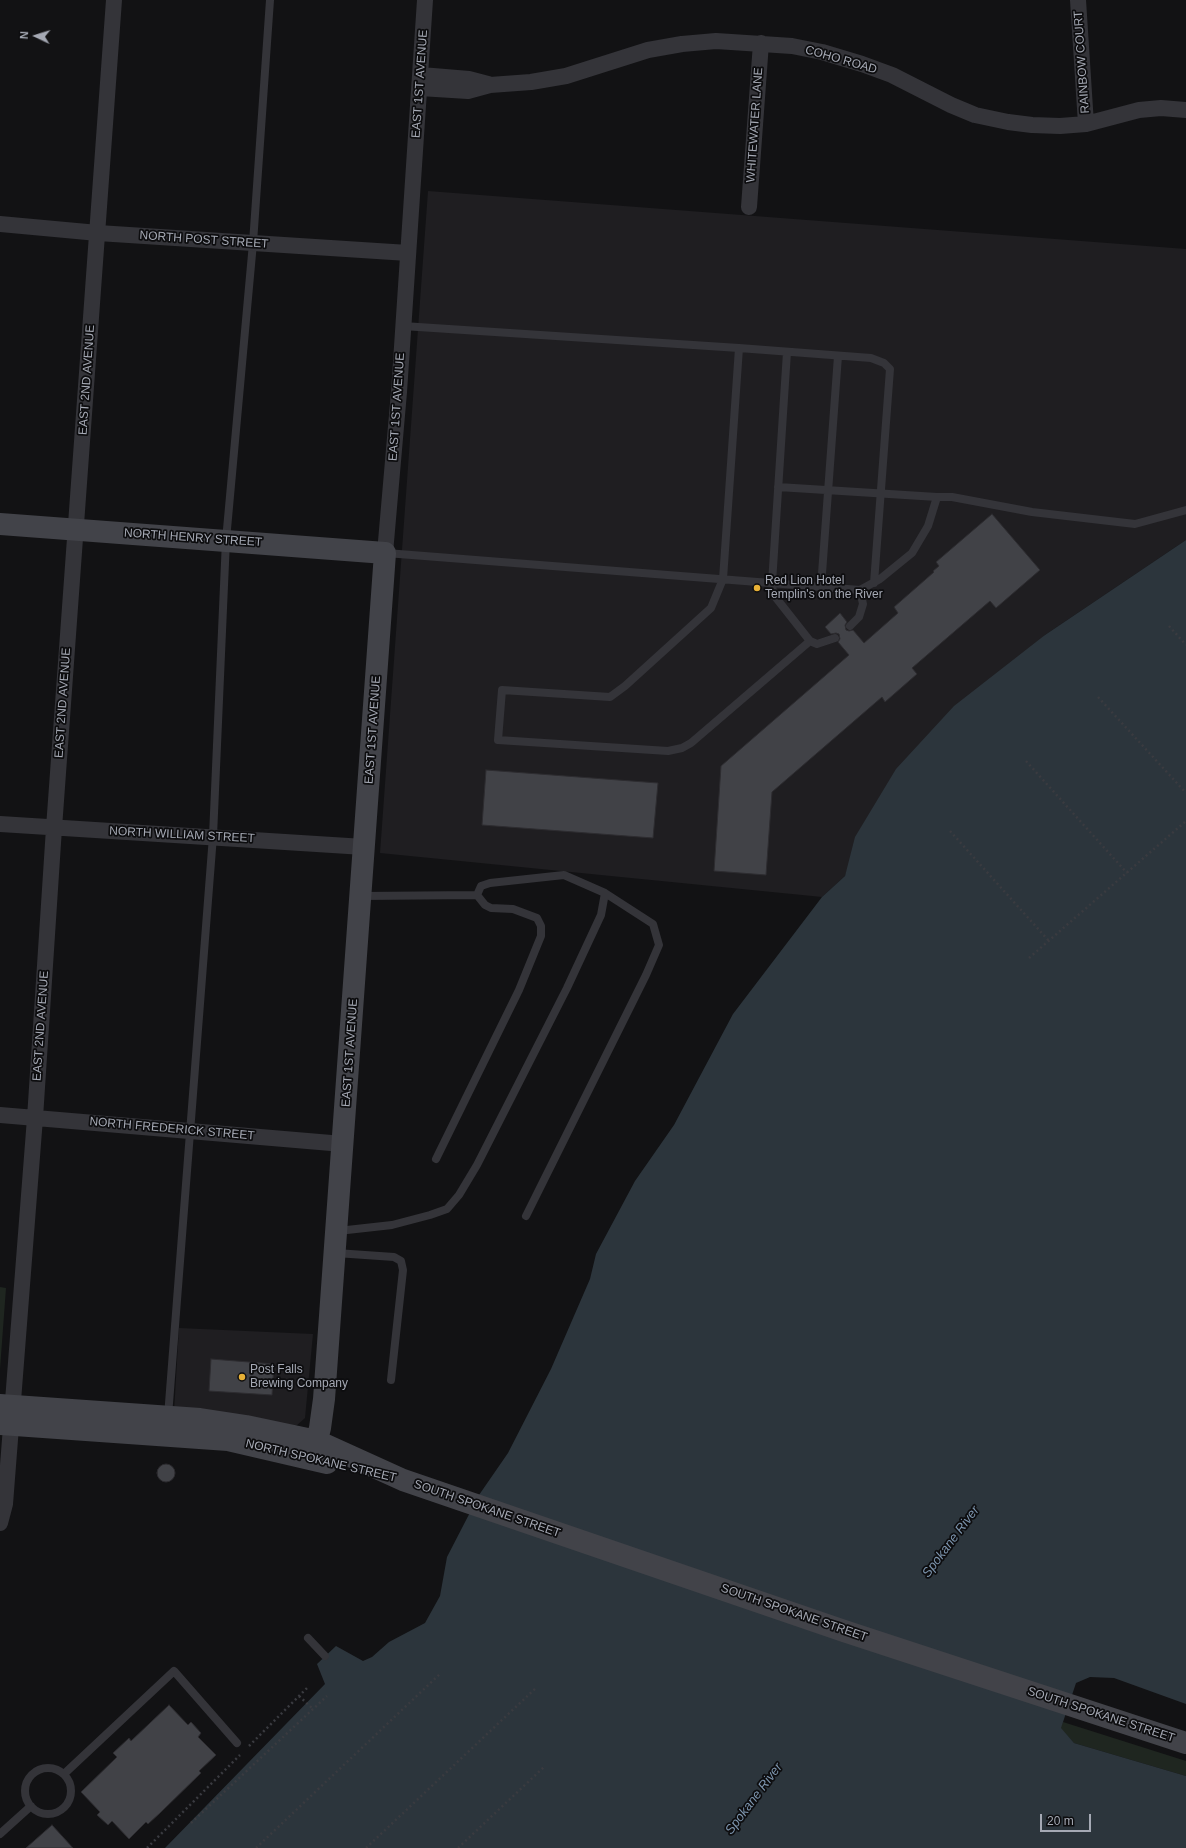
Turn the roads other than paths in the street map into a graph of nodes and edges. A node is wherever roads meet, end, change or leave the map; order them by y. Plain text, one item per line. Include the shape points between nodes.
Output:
1 (114, 0) edge
2 (270, 0) edge
3 (425, 0) edge
4 (1078, 0) edge
5 (761, 44) junction
6 (421, 82) junction
7 (1186, 110) edge
8 (1086, 124) junction
9 (749, 207) dead end
10 (0, 224) edge
11 (98, 233) junction
12 (253, 243) junction
13 (408, 253) junction
14 (403, 326) junction
15 (739, 348) junction
16 (788, 352) junction
17 (838, 356) junction
18 (778, 487) junction
19 (828, 490) junction
20 (880, 493) junction
21 (937, 497) junction
22 (1186, 510) edge
23 (0, 524) edge
24 (75, 529) junction
25 (226, 540) junction
26 (385, 553) junction
27 (723, 579) junction
28 (772, 583) junction
29 (874, 583) junction
30 (821, 587) junction
31 (860, 590) junction
32 (850, 626) dead end
33 (835, 638) dead end
34 (810, 641) junction
35 (0, 824) edge
36 (54, 828) junction
37 (213, 836) junction
38 (364, 847) junction
39 (605, 893) junction
40 (477, 895) junction
41 (361, 896) junction
42 (0, 1115) edge
43 (35, 1118) junction
44 (192, 1130) junction
45 (343, 1144) junction
46 (436, 1159) dead end
47 (526, 1216) dead end
48 (337, 1231) junction
49 (335, 1253) junction
50 (391, 1380) dead end
51 (6, 1415) edge
52 (168, 1416) junction
53 (315, 1450) junction
54 (402, 1480) joint
55 (0, 1524) edge
56 (308, 1638) dead end
57 (325, 1656) dead end
58 (237, 1743) dead end
59 (1186, 1743) edge
60 (64, 1774) junction
61 (31, 1806) junction
62 (0, 1834) edge

1 - 11 street, EAST 2ND AVENUE
2 - 12 lane
3 - 6 street, EAST 1ST AVENUE
4 - 8 street, RAINBOW COURT
5 - 6 street, COHO ROAD via 682,44 648,50 566,76 490,85 468,91
5 - 8 street, COHO ROAD via 792,46 862,64 975,115 1032,126
5 - 9 street, WHITEWATER LANE
6 - 13 street, EAST 1ST AVENUE
7 - 8 street, COHO ROAD via 1139,110
10 - 11 street, NORTH POST STREET
11 - 12 street, NORTH POST STREET
11 - 24 street, EAST 2ND AVENUE
12 - 13 street, NORTH POST STREET
12 - 25 lane
13 - 14 street, EAST 1ST AVENUE
14 - 15 lane
14 - 26 street, EAST 1ST AVENUE
15 - 16 lane
15 - 27 lane
16 - 17 lane
16 - 18 lane
17 - 19 lane
17 - 20 lane via 871,358 884,363 890,369
18 - 19 lane
18 - 28 lane
19 - 20 lane
19 - 30 lane
20 - 21 lane
20 - 29 lane
21 - 22 lane via 952,497 1032,512 1135,524
21 - 29 lane via 928,526 912,553
23 - 24 main road, NORTH HENRY STREET
24 - 25 main road, NORTH HENRY STREET
24 - 36 street, EAST 2ND AVENUE
25 - 26 main road, NORTH HENRY STREET
25 - 37 lane
26 - 27 lane
26 - 38 main road, EAST 1ST AVENUE
27 - 28 lane
27 - 34 lane via 711,608 625,686 610,696 502,690 498,740 668,750 682,748
28 - 30 lane
28 - 34 lane via 773,594
29 - 31 lane
30 - 31 lane
31 - 32 lane via 863,604 859,617
33 - 34 lane via 817,644
35 - 36 street, NORTH WILLIAM STREET
36 - 37 street, NORTH WILLIAM STREET
36 - 43 street, EAST 2ND AVENUE
37 - 38 street, NORTH WILLIAM STREET
37 - 44 lane
38 - 41 main road, EAST 1ST AVENUE
39 - 40 lane via 564,875 490,883 481,886
39 - 47 lane via 653,924 659,945
39 - 48 lane via 601,915 567,988 478,1165 460,1194 447,1209 430,1215 392,1225
40 - 41 lane
40 - 46 lane via 491,908 513,909 537,918 541,926 541,936 519,990
41 - 45 main road, EAST 1ST AVENUE
42 - 43 street, NORTH FREDERICK STREET
43 - 44 street, NORTH FREDERICK STREET
43 - 51 street, EAST 2ND AVENUE
44 - 45 street, NORTH FREDERICK STREET
44 - 52 lane
45 - 48 main road, EAST 1ST AVENUE
48 - 49 main road, EAST 1ST AVENUE
49 - 50 lane via 394,1257 401,1261 403,1270
49 - 53 main road, EAST 1ST AVENUE via 324,1399
51 - 52 main road, NORTH SPOKANE STREET
51 - 53 main road, NORTH SPOKANE STREET
51 - 55 street, EAST 2ND AVENUE via 5,1504
52 - 53 main road, NORTH SPOKANE STREET via 246,1426
53 - 54 main road, NORTH SPOKANE STREET
54 - 59 main road, SOUTH SPOKANE STREET via 844,1631
56 - 57 lane
58 - 60 lane via 174,1671
60 - 61 lane via 58,1770 45,1768 33,1774 26,1786 27,1800
60 - 61 lane via 69,1780 71,1795 64,1808 51,1814 36,1811
61 - 62 lane

